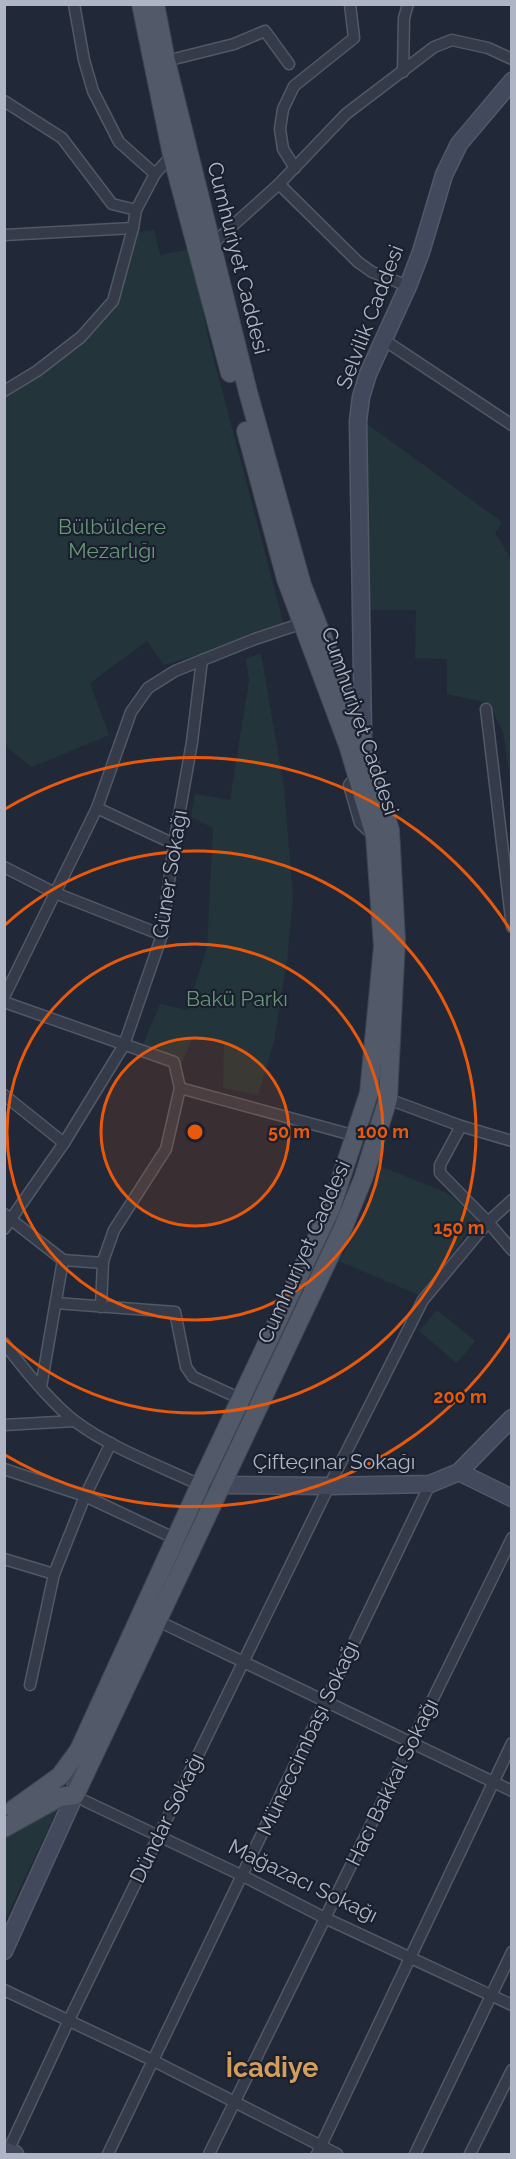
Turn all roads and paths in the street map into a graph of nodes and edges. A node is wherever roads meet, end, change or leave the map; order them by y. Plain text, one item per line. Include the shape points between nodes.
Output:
1 (74, 4) edge
2 (141, 4) edge
3 (155, 4) edge
4 (350, 4) edge
5 (408, 4) edge
6 (512, 59) edge
7 (166, 61) junction
8 (289, 64) dead end
9 (403, 72) junction
10 (512, 81) edge
11 (4, 101) edge
12 (180, 152) junction
13 (295, 168) junction
14 (156, 174) junction
15 (279, 184) junction
16 (136, 210) junction
17 (133, 228) junction
18 (4, 235) edge
19 (205, 249) junction
20 (408, 286) junction
21 (384, 340) junction
22 (4, 391) edge
23 (512, 425) edge
24 (309, 622) junction
25 (202, 660) junction
26 (486, 709) dead end
27 (363, 740) junction
28 (97, 807) junction
29 (174, 844) junction
30 (4, 867) edge
31 (55, 893) junction
32 (512, 927) edge
33 (162, 935) junction
34 (4, 997) edge
35 (4, 1002) edge
36 (124, 1045) junction
37 (180, 1088) junction
38 (4, 1095) edge
39 (388, 1099) junction
40 (461, 1126) junction
41 (356, 1136) junction
42 (512, 1141) edge
43 (64, 1143) junction
44 (512, 1200) edge
45 (7, 1221) edge
46 (488, 1222) junction
47 (512, 1250) edge
48 (63, 1260) junction
49 (103, 1263) junction
50 (56, 1303) junction
51 (101, 1307) junction
52 (6, 1347) edge
53 (41, 1388) junction
54 (241, 1399) junction
55 (512, 1418) edge
56 (75, 1422) junction
57 (4, 1425) edge
58 (111, 1443) junction
59 (4, 1469) edge
60 (459, 1472) junction
61 (430, 1484) junction
62 (200, 1485) junction
63 (221, 1485) junction
64 (329, 1486) junction
65 (85, 1496) junction
66 (512, 1498) edge
67 (512, 1538) edge
68 (176, 1539) junction
69 (4, 1559) edge
70 (54, 1574) junction
71 (156, 1620) junction
72 (243, 1661) junction
73 (30, 1685) dead end
74 (325, 1701) junction
75 (411, 1742) junction
76 (512, 1743) edge
77 (79, 1750) junction
78 (493, 1782) junction
79 (512, 1791) edge
80 (80, 1798) junction
81 (4, 1815) edge
82 (4, 1828) edge
83 (159, 1836) junction
84 (243, 1876) junction
85 (325, 1918) junction
86 (4, 1951) edge
87 (512, 1952) edge
88 (410, 1958) junction
89 (4, 1990) edge
90 (491, 1996) junction
91 (512, 2005) edge
92 (68, 2022) junction
93 (152, 2060) junction
94 (512, 2070) edge
95 (234, 2103) junction
96 (319, 2150) edge
97 (9, 2152) edge
98 (108, 2154) edge
99 (209, 2154) edge
100 (337, 2154) edge
101 (415, 2154) edge
102 (470, 2154) edge

1 - 14 street via 93,91 119,142
2 - 12 main road
3 - 7 main road
4 - 13 street via 354,38 294,86 283,110 283,149
5 - 9 street
6 - 9 street via 488,48 452,40 434,47
7 - 8 street via 234,44 265,31
7 - 12 main road
9 - 13 street via 346,114
10 - 20 street, Selvilik Caddesi via 459,144 444,175
11 - 16 street via 63,138 112,204
12 - 14 street
12 - 19 main road, Cumhuriyet Caddesi
13 - 15 street
14 - 16 street
15 - 19 street
15 - 20 street via 358,261 372,272
16 - 17 street
17 - 18 street
17 - 22 street via 113,301 81,337
19 - 24 main road, Cumhuriyet Caddesi via 242,394 302,585
20 - 21 street, Selvilik Caddesi
21 - 23 street
21 - 27 street, Selvilik Caddesi via 368,374 358,421
24 - 25 street
24 - 27 main road, Cumhuriyet Caddesi
24 - 41 main road, Cumhuriyet Caddesi via 375,836 383,946 369,1093
25 - 28 street via 148,688 131,712
25 - 29 street, Güner Sokağı
26 - 32 street
27 - 39 main road, Cumhuriyet Caddesi via 390,830 396,940
28 - 29 street
28 - 31 street
29 - 33 street, Güner Sokağı
30 - 31 street
31 - 33 street
31 - 34 street
33 - 36 street, Güner Sokağı
35 - 36 street
36 - 37 street via 174,1062
36 - 43 street, Güner Sokağı
37 - 41 street
37 - 49 street via 166,1149 114,1230
38 - 43 street
39 - 40 street
39 - 63 main road, Cumhuriyet Caddesi via 343,1228
40 - 42 street
40 - 46 street via 440,1173
41 - 54 main road, Cumhuriyet Caddesi via 331,1208
43 - 45 street, Güner Sokağı
44 - 46 street, Dündar Sokağı
45 - 48 street
46 - 47 street
46 - 64 street, Dündar Sokağı via 423,1300
48 - 49 street
48 - 50 street
49 - 51 street
50 - 51 street
50 - 53 street
51 - 54 street via 175,1312 186,1367 193,1377
52 - 53 street
53 - 56 street
54 - 62 main road, Cumhuriyet Caddesi
55 - 60 street
56 - 57 street
56 - 58 street
58 - 62 street
58 - 65 street
59 - 65 street
60 - 61 street, Çifteçınar Sokağı
60 - 66 street
61 - 64 street, Çifteçınar Sokağı
61 - 74 street, Müneccimbaşı Sokağı
62 - 63 street
62 - 68 main road, Cumhuriyet Caddesi
63 - 64 street, Çifteçınar Sokağı
63 - 71 main road, Cumhuriyet Caddesi
64 - 72 street, Dündar Sokağı
65 - 68 street
65 - 70 street
67 - 75 street, Hacı Bakkal Sokağı
68 - 77 main road, Cumhuriyet Caddesi
69 - 70 street
70 - 73 street
71 - 72 street
71 - 80 main road, Cumhuriyet Caddesi
72 - 74 street
72 - 83 street, Dündar Sokağı
74 - 75 street
74 - 84 street, Müneccimbaşı Sokağı
75 - 78 street
75 - 85 street, Hacı Bakkal Sokağı
76 - 78 street
77 - 80 street
77 - 81 main road, Cumhuriyet Caddesi via 60,1776
78 - 79 street
78 - 88 street
80 - 82 main road via 60,1797
80 - 83 street, Mağazacı Sokağı
80 - 86 street
83 - 84 street, Mağazacı Sokağı
83 - 92 street, Dündar Sokağı
84 - 85 street, Mağazacı Sokağı
84 - 93 street, Müneccimbaşı Sokağı
85 - 88 street, Mağazacı Sokağı
85 - 95 street, Hacı Bakkal Sokağı
87 - 90 street
88 - 90 street, Mağazacı Sokağı
88 - 96 street
89 - 92 street
90 - 91 street, Mağazacı Sokağı
90 - 101 street
92 - 93 street
92 - 97 street, Dündar Sokağı
93 - 95 street
93 - 98 street, Müneccimbaşı Sokağı
94 - 102 street
95 - 96 street
95 - 99 street, Hacı Bakkal Sokağı
96 - 100 street

